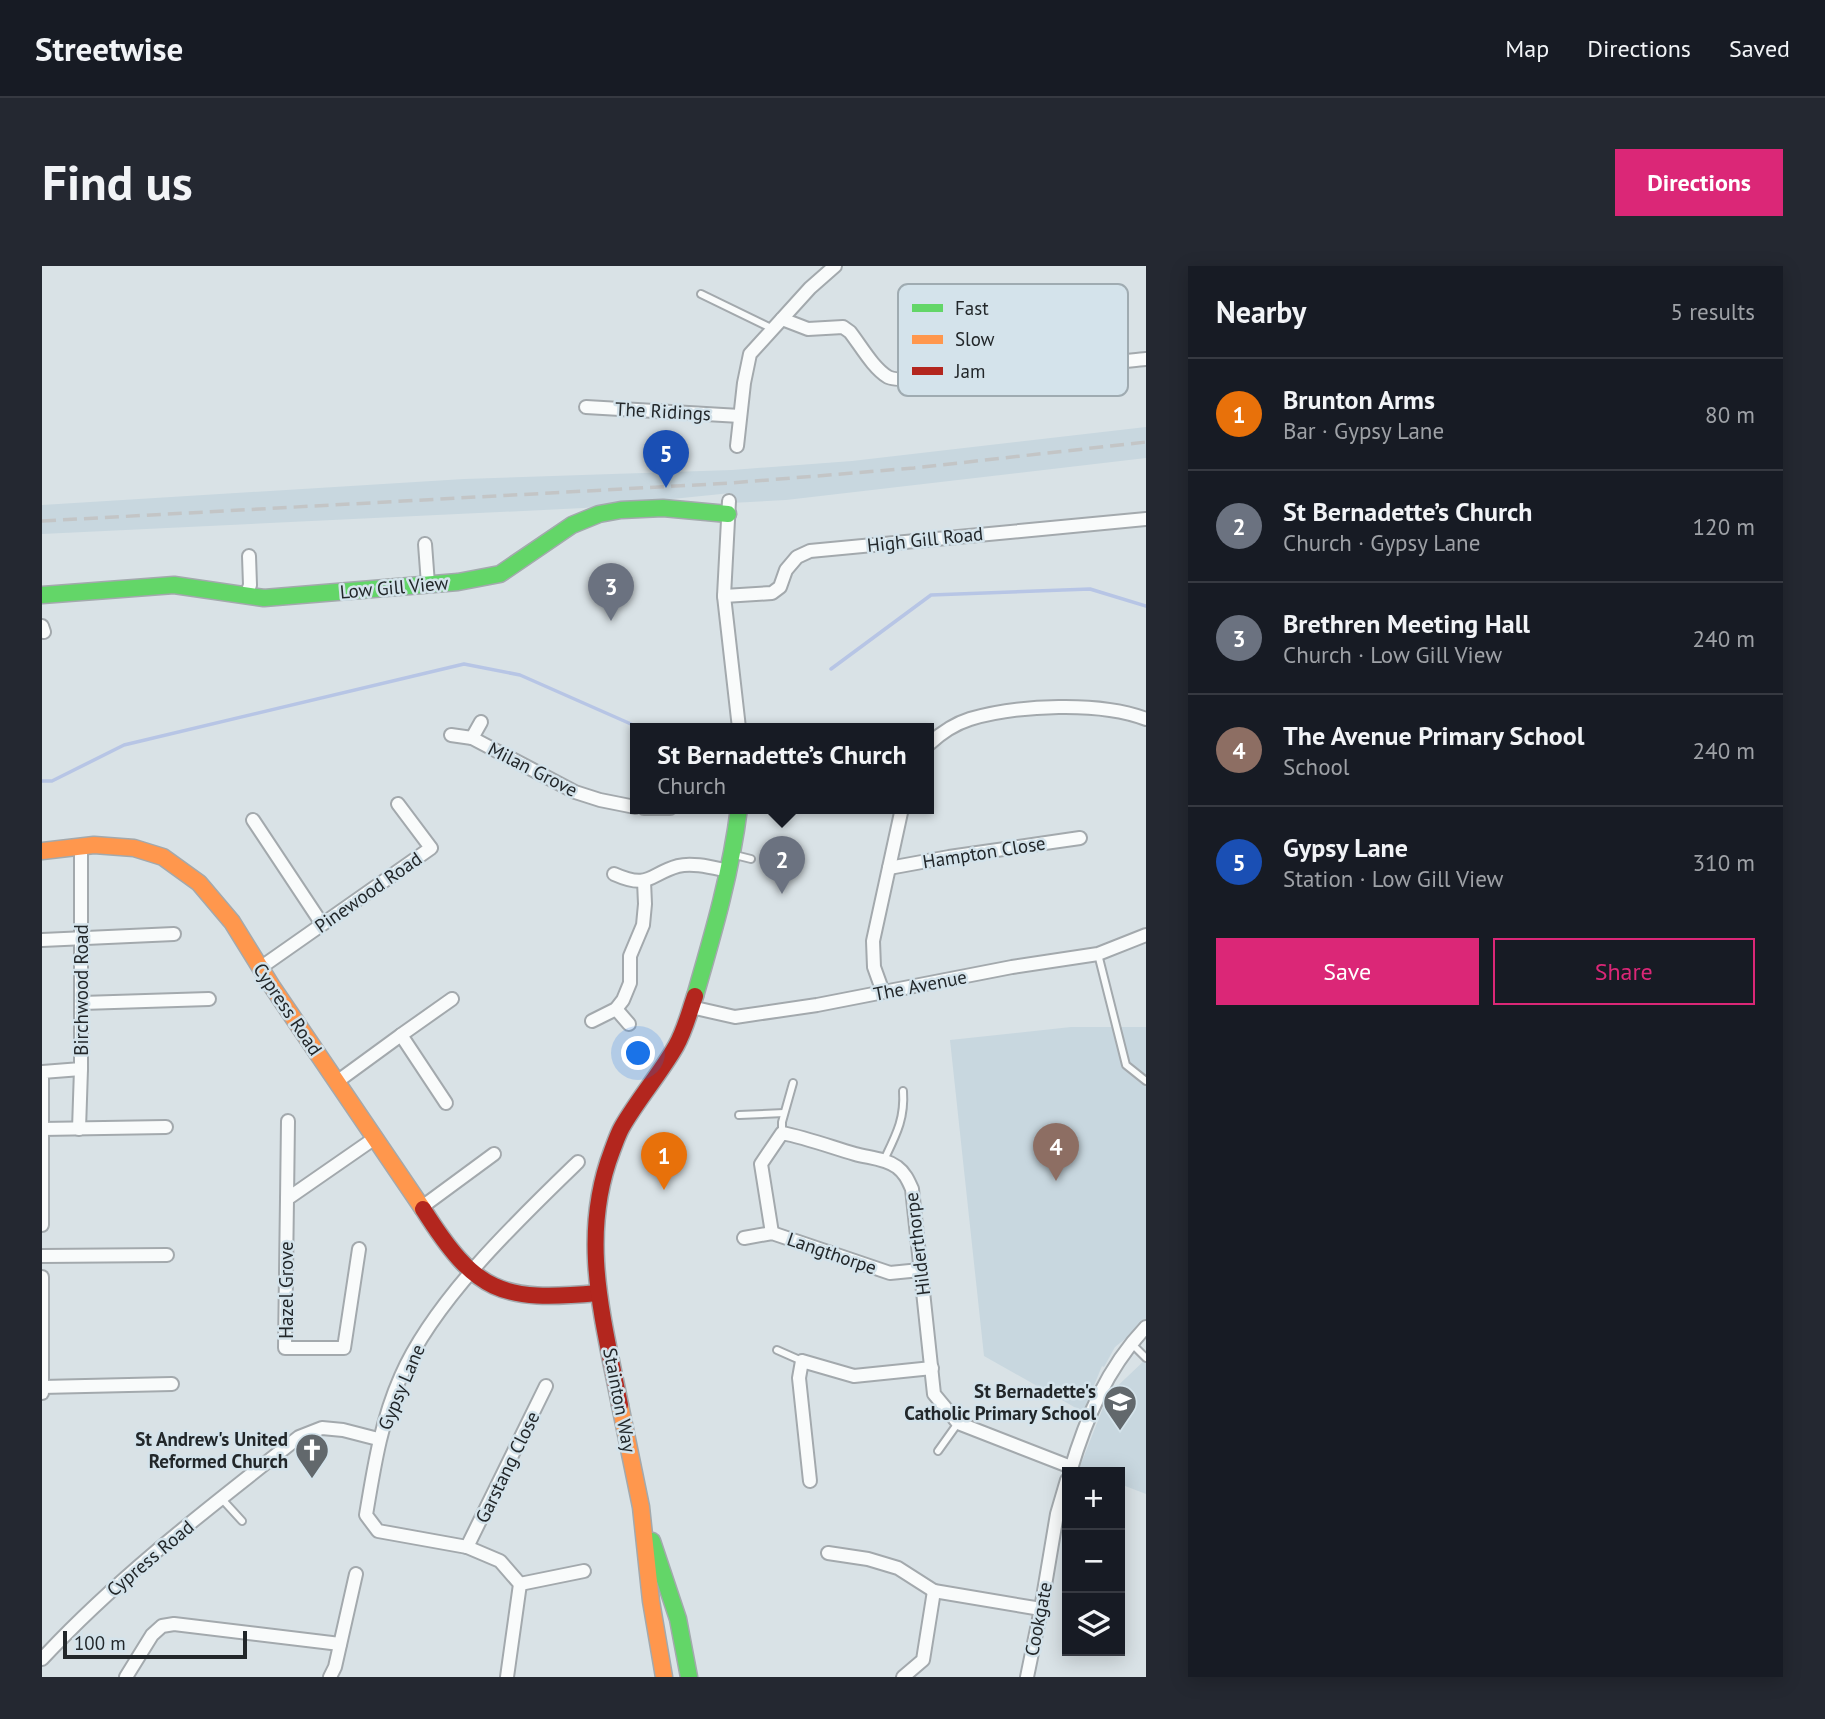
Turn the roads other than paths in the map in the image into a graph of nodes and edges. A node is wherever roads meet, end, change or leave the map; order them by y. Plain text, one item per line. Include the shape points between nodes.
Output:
1 (835, 266) edge
2 (701, 294) dead end
3 (782, 319) junction
4 (773, 329) junction
5 (1146, 359) edge
6 (1128, 361) edge
7 (898, 381) edge
8 (586, 407) dead end
9 (740, 416) junction
10 (737, 446) dead end
11 (729, 508) joint
12 (1146, 519) edge
13 (425, 544) dead end
14 (248, 556) dead end
15 (428, 584) junction
16 (42, 595) edge
17 (246, 596) junction
18 (724, 596) junction
19 (1146, 719) edge
20 (481, 722) dead end
21 (739, 723) edge
22 (451, 735) dead end
23 (472, 738) junction
24 (934, 740) edge
25 (398, 804) dead end
26 (630, 806) edge
27 (738, 814) edge
28 (901, 814) edge
29 (253, 820) dead end
30 (1080, 838) dead end
31 (80, 846) junction
32 (42, 852) edge
33 (733, 854) junction
34 (751, 859) dead end
35 (889, 868) junction
36 (729, 871) junction
37 (614, 874) dead end
38 (644, 881) junction
39 (322, 924) junction
40 (174, 934) dead end
41 (1146, 935) edge
42 (82, 939) junction
43 (42, 940) edge
44 (1098, 954) junction
45 (260, 968) junction
46 (883, 992) junction
47 (209, 999) dead end
48 (452, 999) dead end
49 (82, 1003) junction
50 (691, 1007) junction
51 (616, 1009) junction
52 (592, 1021) dead end
53 (629, 1024) dead end
54 (401, 1035) junction
55 (81, 1069) junction
56 (42, 1072) edge
57 (1146, 1081) edge
58 (338, 1082) junction
59 (793, 1083) dead end
60 (903, 1091) dead end
61 (446, 1103) dead end
62 (784, 1113) junction
63 (739, 1115) dead end
64 (288, 1121) dead end
65 (166, 1127) dead end
66 (42, 1129) edge
67 (79, 1129) junction
68 (782, 1133) junction
69 (375, 1138) junction
70 (494, 1154) dead end
71 (884, 1160) junction
72 (578, 1163) dead end
73 (42, 1192) edge
74 (287, 1199) junction
75 (422, 1207) junction
76 (42, 1225) edge
77 (772, 1233) junction
78 (744, 1238) dead end
79 (359, 1248) dead end
80 (167, 1255) dead end
81 (42, 1256) edge
82 (920, 1270) junction
83 (471, 1274) junction
84 (42, 1277) edge
85 (598, 1293) junction
86 (43, 1326) edge
87 (1146, 1327) edge
88 (1131, 1343) junction
89 (777, 1350) dead end
90 (1146, 1358) edge
91 (802, 1362) junction
92 (932, 1368) junction
93 (172, 1384) dead end
94 (547, 1386) dead end
95 (42, 1387) edge
96 (42, 1394) edge
97 (958, 1423) junction
98 (378, 1439) junction
99 (938, 1451) dead end
100 (1065, 1467) edge
101 (1071, 1467) edge
102 (810, 1481) dead end
103 (1062, 1497) edge
104 (221, 1498) junction
105 (641, 1507) junction
106 (242, 1521) dead end
107 (467, 1547) junction
108 (828, 1553) dead end
109 (584, 1571) dead end
110 (356, 1574) dead end
111 (520, 1584) junction
112 (934, 1591) junction
113 (1041, 1609) junction
114 (340, 1644) junction
115 (42, 1659) edge
116 (126, 1677) edge
117 (330, 1677) edge
118 (507, 1677) edge
119 (664, 1677) edge
120 (690, 1677) edge
121 (903, 1677) edge
122 (1027, 1677) edge

1 - 3 street
2 - 4 lane
3 - 4 street
3 - 7 street via 808,329 843,327 887,377
4 - 9 street via 750,354
5 - 6 street
8 - 9 street, The Ridings
9 - 10 street
11 - 15 street, Low Gill View via 598,514 572,524 500,574
11 - 18 street
12 - 18 street, High Gill Road via 810,551 797,557 772,593
13 - 15 street
14 - 17 street
15 - 17 street, Low Gill View
16 - 17 street, Low Gill View via 174,585
18 - 21 street
19 - 24 street via 1100,709 1035,708 969,719
20 - 23 street, Milan Grove
22 - 23 street, Milan Grove
23 - 26 street, Milan Grove via 575,792
25 - 39 street, Pinewood Road via 431,848
27 - 33 street
28 - 35 street
29 - 39 street
30 - 35 street, Hampton Close
31 - 32 street, Cypress Road
31 - 42 street, Birchwood Road
31 - 45 street, Cypress Road via 115,845 149,851 177,867 206,889
33 - 34 lane
33 - 36 street
35 - 46 street via 873,941 874,967
36 - 38 street via 678,866
36 - 50 street
37 - 38 street
38 - 51 street via 646,904 630,956 630,983
39 - 45 street, Pinewood Road
40 - 42 street
41 - 44 street, The Avenue
42 - 43 street
42 - 49 street, Birchwood Road
44 - 46 street, The Avenue
44 - 57 lane via 1126,1065
45 - 58 street, Cypress Road
46 - 50 street, The Avenue via 735,1017
47 - 49 street
48 - 54 street
49 - 55 street, Birchwood Road
50 - 85 street via 675,1048 621,1128 604,1172 595,1222
51 - 52 street
51 - 53 street
54 - 58 street
54 - 61 street
55 - 56 street, Birchwood Road
55 - 67 street
56 - 66 street, Birchwood Road
58 - 69 street, Cypress Road
59 - 62 lane
60 - 71 lane via 904,1110
62 - 63 lane
62 - 68 lane
64 - 74 street, Hazel Grove
65 - 67 street
66 - 67 street
66 - 73 street, Birchwood Road
68 - 71 street, Hilderthorpe
68 - 77 street via 761,1164
69 - 74 street
69 - 75 street, Cypress Road
70 - 75 street
71 - 82 street, Hilderthorpe via 907,1176 912,1189
72 - 83 street, Gypsy Lane
73 - 76 street, Birchwood Road
74 - 79 street, Hazel Grove via 285,1348 344,1348
75 - 83 street, Cypress Road
77 - 78 street, Langthorpe
77 - 82 street, Langthorpe via 890,1273
80 - 81 street
82 - 92 street, Hilderthorpe
83 - 85 street via 526,1297
83 - 98 street, Gypsy Lane via 419,1340
84 - 86 street
85 - 105 street, Stainton Way
86 - 95 street
87 - 88 street
88 - 90 lane
88 - 101 street via 1093,1407
89 - 91 lane
91 - 92 street via 855,1376
91 - 102 street via 799,1378
92 - 97 street, Hilderthorpe via 934,1394
93 - 95 street
94 - 107 street, Garstang Close
95 - 96 street
97 - 99 lane
97 - 100 street, Hilderthorpe
98 - 104 street, Cypress Road via 322,1428 299,1437
98 - 107 street, Gypsy Lane via 366,1515 378,1531
103 - 113 street, Cookgate
104 - 106 lane
104 - 115 street, Cypress Road via 98,1602
105 - 119 street, Stainton Way
105 - 120 street, Stainton Way via 678,1619
107 - 111 street via 500,1562
108 - 112 street via 898,1568
109 - 111 street
110 - 114 street
111 - 118 street
112 - 113 street
112 - 121 street via 923,1660
113 - 122 street, Cookgate
114 - 116 street via 174,1624 162,1626 152,1635
114 - 117 street

